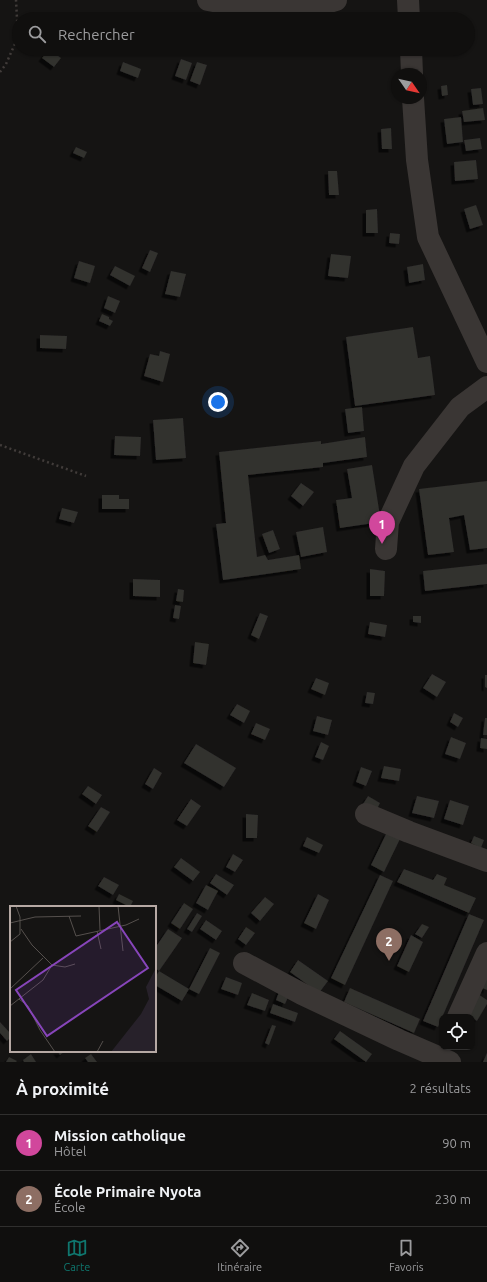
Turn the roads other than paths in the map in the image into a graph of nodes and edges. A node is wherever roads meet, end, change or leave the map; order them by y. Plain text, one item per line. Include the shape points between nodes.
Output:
1 (208, 0) edge
2 (336, 0) edge
3 (408, 0) edge
4 (409, 12) edge
5 (411, 56) edge
6 (412, 68) edge
7 (413, 104) edge
8 (487, 362) edge
9 (487, 387) edge
10 (386, 549) dead end
11 (366, 814) dead end
12 (487, 861) edge
13 (487, 953) edge
14 (244, 963) dead end
15 (459, 1014) edge
16 (443, 1057) edge

1 - 2 street via 234,5 310,8
3 - 4 street
5 - 6 street
7 - 8 street via 416,160 428,237
9 - 10 street via 460,407 414,466 388,522
11 - 12 street
13 - 15 street
14 - 16 street via 399,1040

